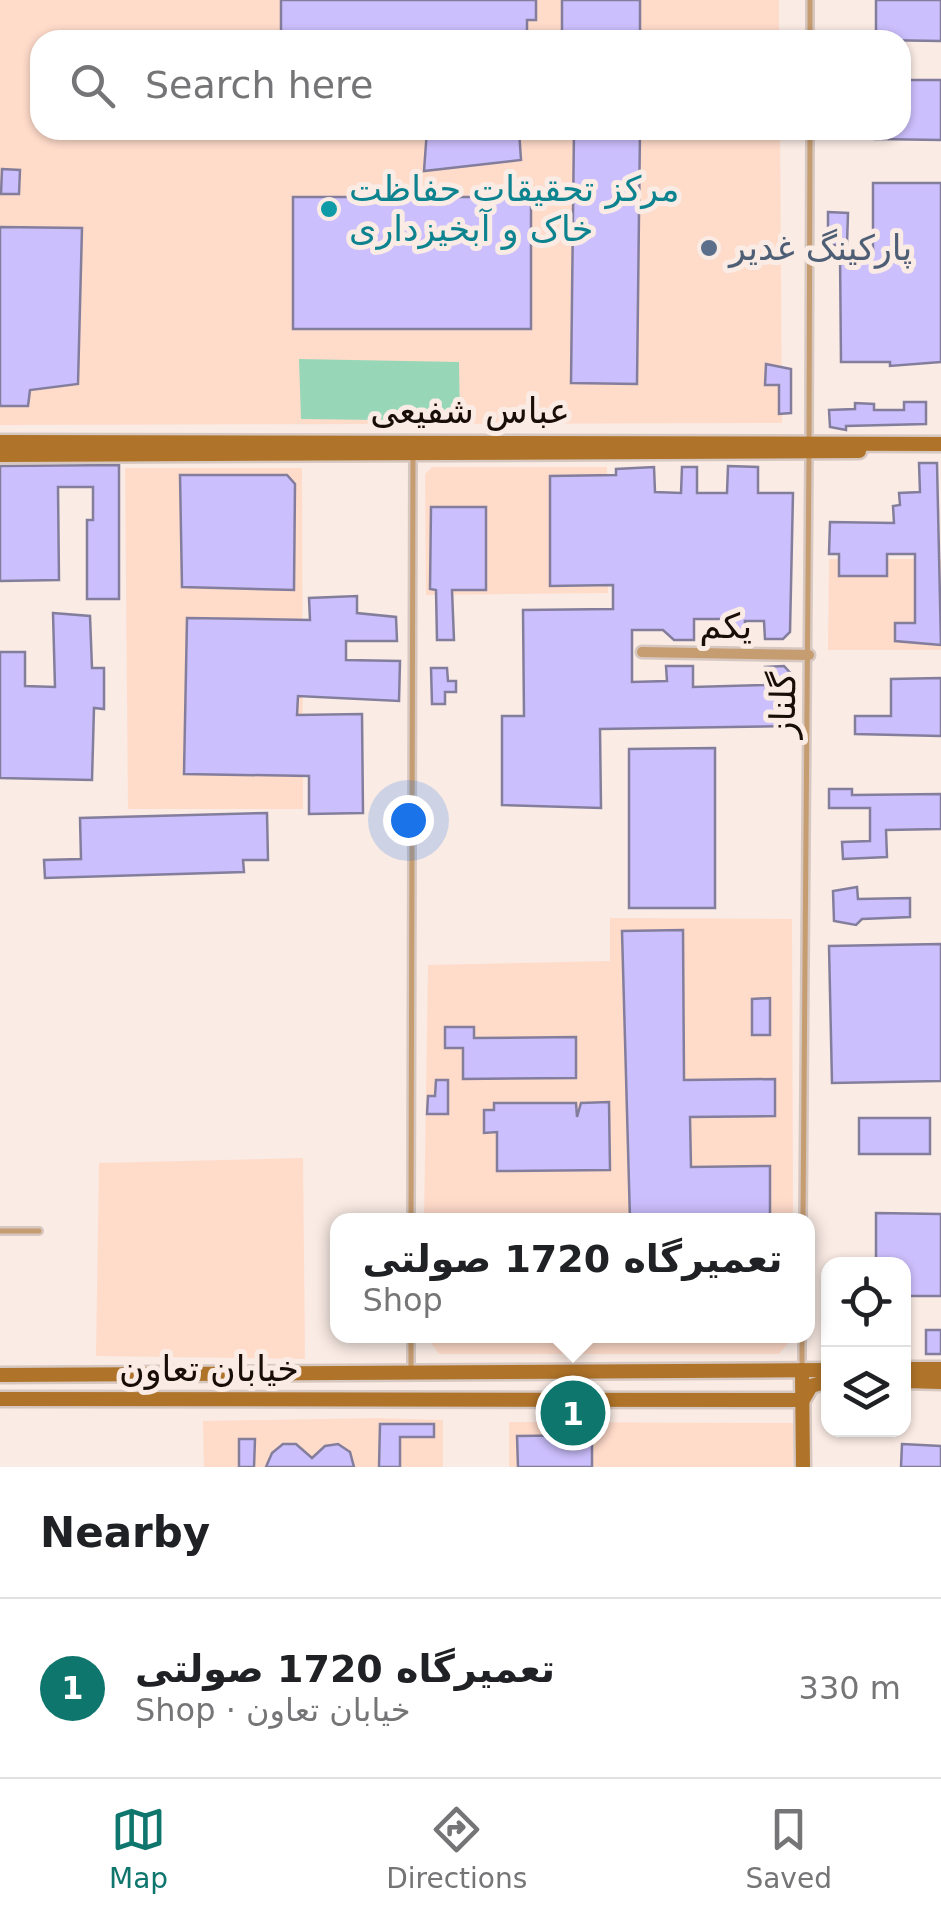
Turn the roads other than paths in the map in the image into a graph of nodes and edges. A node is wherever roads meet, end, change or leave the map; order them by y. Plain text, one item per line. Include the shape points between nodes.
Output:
1 (810, 0) edge
2 (810, 30) edge
3 (810, 140) edge
4 (0, 442) edge
5 (941, 444) edge
6 (809, 445) junction
7 (413, 448) junction
8 (941, 452) edge
9 (0, 455) edge
10 (642, 652) dead end
11 (809, 655) junction
12 (411, 1213) edge
13 (804, 1213) edge
14 (0, 1231) edge
15 (39, 1231) dead end
16 (411, 1343) edge
17 (802, 1343) edge
18 (941, 1368) edge
19 (911, 1369) edge
20 (802, 1370) junction
21 (821, 1370) edge
22 (411, 1375) junction
23 (0, 1376) edge
24 (911, 1382) edge
25 (941, 1382) edge
26 (821, 1383) edge
27 (0, 1399) edge
28 (802, 1400) junction
29 (803, 1467) edge

1 - 2 lane
3 - 6 lane, گلناز
4 - 7 street, عباس شفیعی
5 - 6 street, عباس شفیعی
6 - 7 street, عباس شفیعی
6 - 8 street, عباس شفیعی
6 - 11 lane, گلناز
7 - 9 street, عباس شفیعی
7 - 12 lane
10 - 11 street, یکم
11 - 13 lane, گلناز
14 - 15 lane
16 - 22 lane
17 - 20 lane
18 - 19 street
20 - 21 street, خیابان تعاون
20 - 22 street, خیابان تعاون
20 - 28 street
22 - 23 street, خیابان تعاون
24 - 25 street
26 - 28 street
27 - 28 street, خیابان تعاون
28 - 29 street

